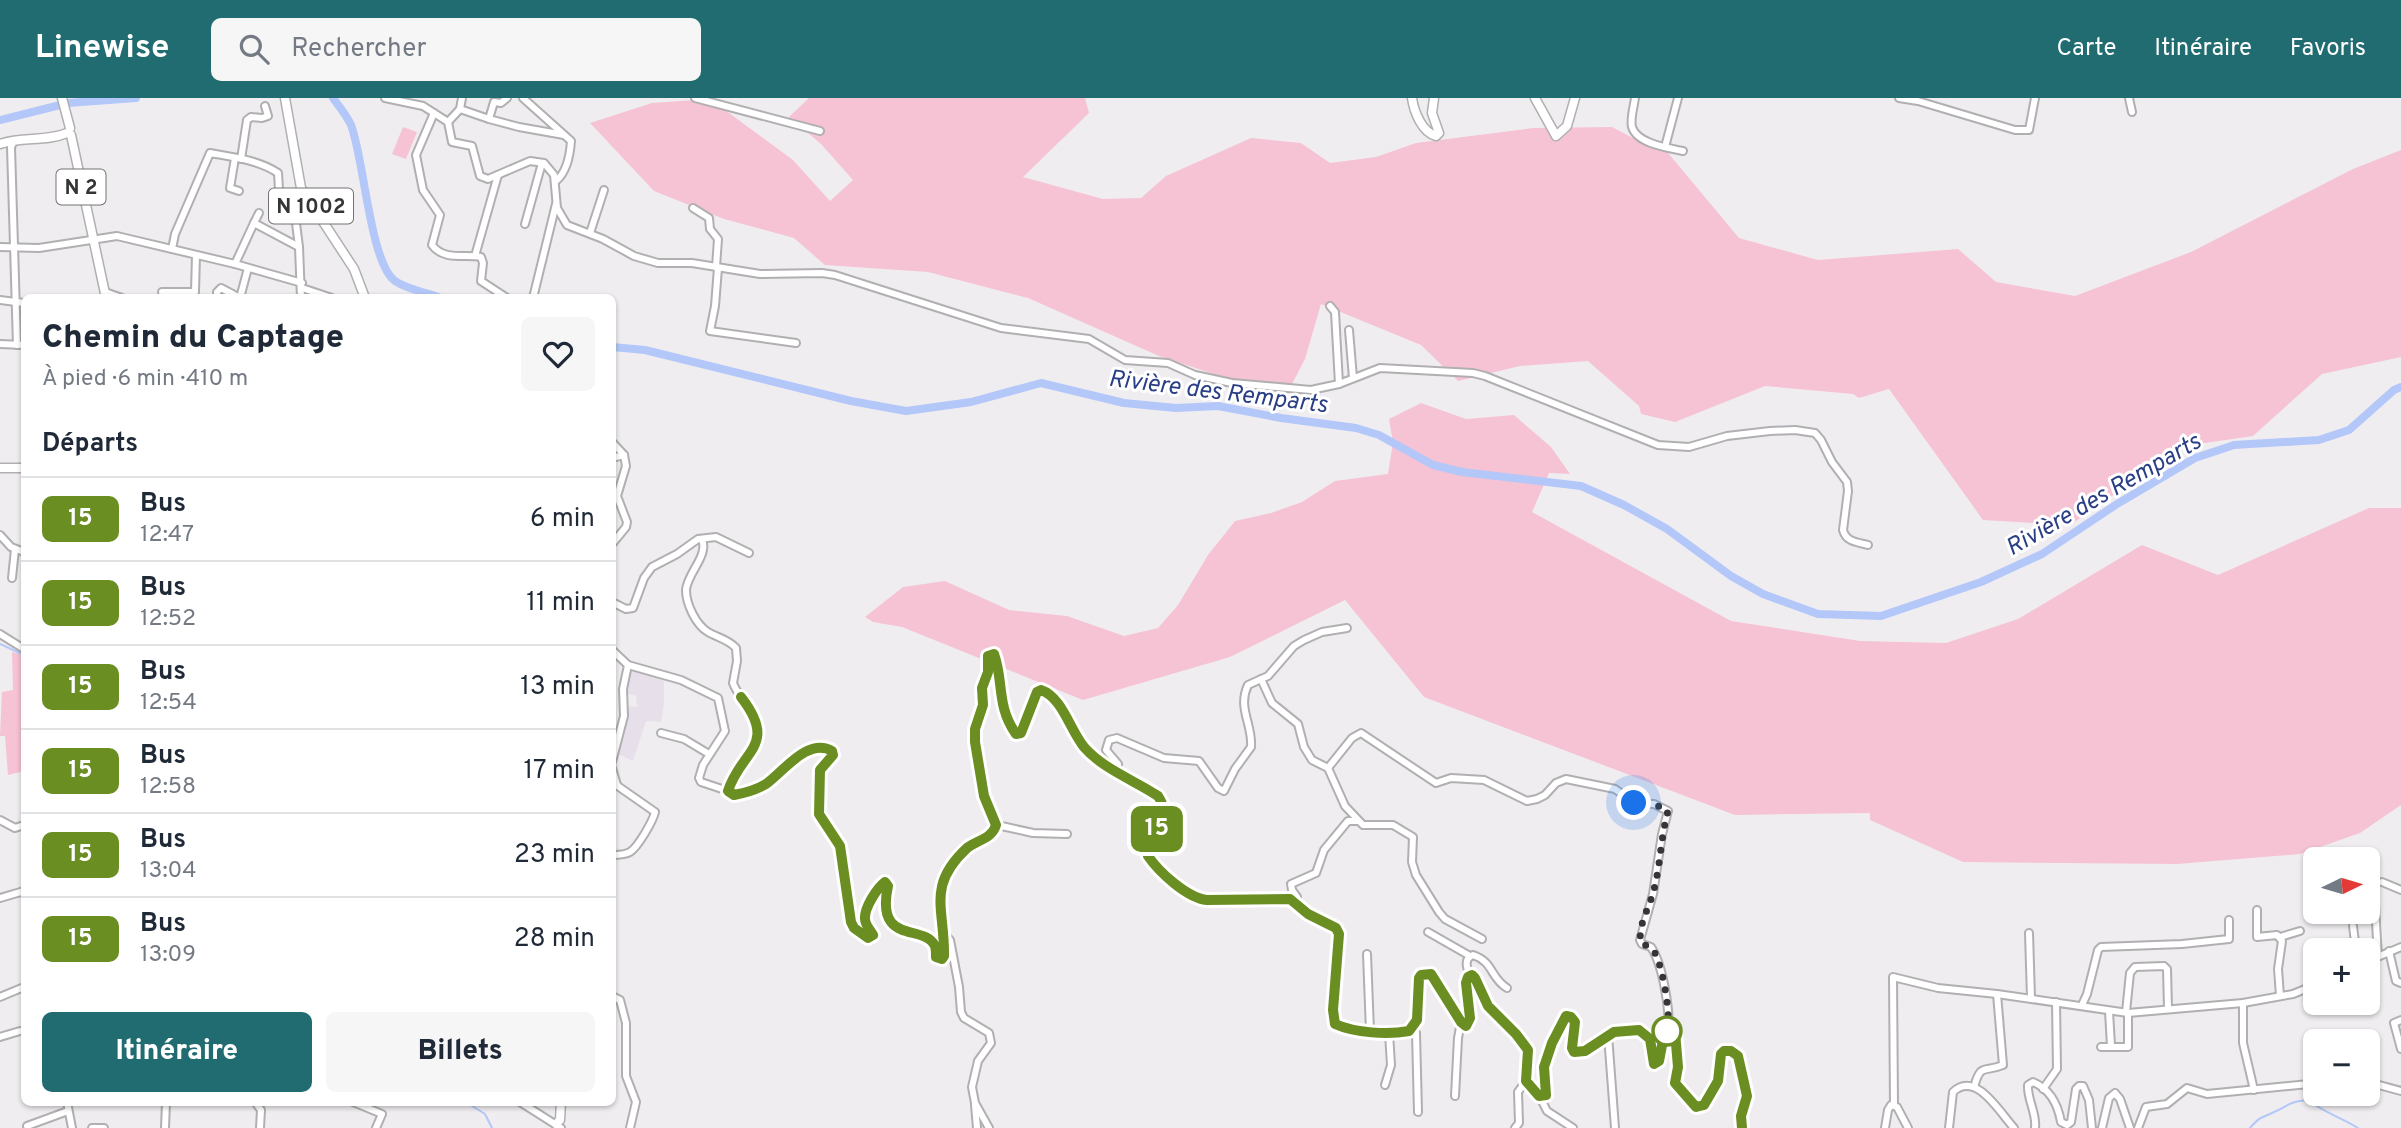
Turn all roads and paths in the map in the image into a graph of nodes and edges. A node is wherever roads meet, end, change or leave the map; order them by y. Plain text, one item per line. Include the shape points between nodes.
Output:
1 (62, 98) edge
2 (385, 98) edge
3 (462, 98) edge
4 (507, 98) edge
5 (523, 98) edge
6 (695, 98) edge
7 (1412, 98) edge
8 (1434, 98) edge
9 (1535, 98) edge
10 (1574, 98) edge
11 (1634, 98) edge
12 (1678, 98) edge
13 (1899, 98) edge
14 (2035, 98) edge
15 (2129, 98) edge
16 (286, 100) edge
17 (419, 102) edge
18 (265, 106) dead end
19 (460, 109) junction
20 (2132, 112) dead end
21 (434, 113) junction
22 (489, 119) junction
23 (448, 122) junction
24 (69, 130) junction
25 (820, 131) dead end
26 (565, 135) junction
27 (14, 141) junction
28 (0, 144) edge
29 (1665, 147) junction
30 (1683, 151) dead end
31 (238, 158) junction
32 (542, 163) junction
33 (498, 175) junction
34 (556, 181) junction
35 (604, 190) dead end
36 (239, 191) dead end
37 (556, 204) junction
38 (693, 208) dead end
39 (259, 213) dead end
40 (254, 223) junction
41 (525, 224) dead end
42 (590, 233) junction
43 (93, 239) junction
44 (0, 247) edge
45 (299, 247) junction
46 (14, 248) junction
47 (172, 249) junction
48 (196, 255) junction
49 (475, 256) junction
50 (235, 264) junction
51 (248, 268) junction
52 (717, 268) junction
53 (302, 286) junction
54 (162, 292) dead end
55 (105, 294) edge
56 (217, 294) edge
57 (232, 294) edge
58 (241, 294) edge
59 (301, 294) edge
60 (322, 294) edge
61 (363, 294) edge
62 (501, 294) edge
63 (534, 294) edge
64 (0, 300) edge
65 (15, 302) junction
66 (21, 303) edge
67 (1330, 306) dead end
68 (1349, 330) dead end
69 (796, 343) dead end
70 (0, 344) edge
71 (21, 345) edge
72 (1353, 378) junction
73 (1339, 384) junction
74 (616, 446) edge
75 (624, 455) junction
76 (616, 457) edge
77 (0, 468) edge
78 (21, 468) edge
79 (0, 535) edge
80 (616, 539) edge
81 (702, 540) junction
82 (1868, 545) dead end
83 (0, 546) edge
84 (13, 548) junction
85 (21, 551) edge
86 (749, 553) dead end
87 (12, 578) dead end
88 (616, 604) edge
89 (1347, 628) dead end
90 (0, 634) edge
91 (21, 647) edge
92 (616, 654) edge
93 (628, 665) junction
94 (1261, 679) junction
95 (661, 733) dead end
96 (616, 747) edge
97 (709, 754) junction
98 (1328, 768) junction
99 (1117, 771) junction
100 (616, 785) edge
101 (728, 791) junction
102 (0, 820) edge
103 (1359, 821) junction
104 (996, 825) junction
105 (21, 826) edge
106 (1067, 834) dead end
107 (616, 855) edge
108 (2382, 882) dead end
109 (2401, 890) edge
110 (21, 892) edge
111 (0, 898) edge
112 (1296, 902) junction
113 (2258, 911) dead end
114 (2229, 920) dead end
115 (2353, 926) dead end
116 (2300, 931) dead end
117 (1429, 932) dead end
118 (943, 933) junction
119 (2029, 933) dead end
120 (2280, 937) junction
121 (2354, 938) edge
122 (1482, 939) dead end
123 (2401, 947) edge
124 (2389, 951) junction
125 (1367, 954) dead end
126 (1470, 956) junction
127 (2380, 956) edge
128 (1470, 976) junction
129 (2401, 983) edge
130 (21, 988) edge
131 (1507, 988) dead end
132 (2303, 990) edge
133 (1997, 994) junction
134 (2280, 996) junction
135 (0, 997) edge
136 (616, 998) edge
137 (2031, 998) junction
138 (2056, 1002) junction
139 (2243, 1003) junction
140 (2082, 1005) junction
141 (2168, 1009) junction
142 (2109, 1011) junction
143 (2127, 1012) junction
144 (2401, 1020) edge
145 (1461, 1022) junction
146 (1669, 1028) junction
147 (1412, 1029) junction
148 (20, 1031) dead end
149 (1370, 1031) junction
150 (1389, 1032) junction
151 (1608, 1035) junction
152 (0, 1037) edge
153 (2111, 1046) junction
154 (2101, 1047) dead end
155 (2401, 1049) edge
156 (1526, 1081) junction
157 (1385, 1085) dead end
158 (2303, 1085) edge
159 (2380, 1085) edge
160 (1974, 1087) junction
161 (2043, 1089) junction
162 (2254, 1090) junction
163 (2401, 1091) edge
164 (1455, 1096) dead end
165 (1539, 1096) junction
166 (975, 1103) junction
167 (1894, 1105) junction
168 (166, 1106) edge
169 (258, 1106) edge
170 (363, 1106) edge
171 (526, 1106) edge
172 (561, 1106) edge
173 (67, 1107) edge
174 (1418, 1112) dead end
175 (27, 1125) dead end
176 (559, 1126) edge
177 (72, 1128) edge
178 (92, 1128) edge
179 (104, 1128) edge
180 (165, 1128) edge
181 (260, 1128) edge
182 (376, 1128) edge
183 (630, 1128) edge
184 (977, 1128) edge
185 (989, 1128) edge
186 (1515, 1128) edge
187 (1573, 1128) edge
188 (1615, 1128) edge
189 (1742, 1128) edge
190 (1885, 1128) edge
191 (1908, 1128) edge
192 (1949, 1128) edge
193 (2014, 1128) edge
194 (2035, 1128) edge
195 (2092, 1128) edge
196 (2102, 1128) edge
197 (2130, 1128) edge
198 (2138, 1128) edge

1 - 24 main road, N 2
2 - 17 street
3 - 19 street
4 - 22 street via 494,102
5 - 26 street
6 - 25 street
7 - 8 main road via 1420,121 1436,136
9 - 10 main road via 1556,136 1567,126
11 - 29 street via 1631,126 1643,139
12 - 29 street
13 - 14 street via 2024,131 2031,125
15 - 20 street
16 - 61 main road, N 1002 via 301,188 354,269
17 - 21 street
18 - 31 street via 268,116 247,120
19 - 22 street
19 - 23 street
21 - 23 street
21 - 49 street via 416,152 423,190 440,215 432,245 449,256
22 - 26 street
23 - 33 street via 452,142 474,148 480,176
24 - 27 main road, N 2 via 57,137
24 - 43 main road, N 2
26 - 34 street via 571,141 570,153 563,175
27 - 28 main road, N 2
27 - 46 street
29 - 30 street
31 - 36 street via 230,188
31 - 45 street via 278,173 279,190 296,223
31 - 47 street via 210,153
32 - 33 street via 530,161
32 - 34 street
32 - 41 street
33 - 49 street
34 - 37 street
35 - 42 street
37 - 42 street via 567,225
37 - 63 street
38 - 52 street via 709,218 718,239
39 - 40 street
40 - 45 street
40 - 50 street
42 - 52 street via 646,261
43 - 46 street
43 - 47 street via 117,236
43 - 55 main road, N 2
44 - 46 street
45 - 53 street
46 - 65 street
47 - 48 street
48 - 50 street
48 - 54 street via 195,292
49 - 62 street via 483,260 481,281
50 - 51 street
51 - 53 street
51 - 58 street
52 - 69 street via 710,331
52 - 73 street via 835,275 1001,328 1089,339 1125,360 1168,363 1232,383 1311,390
53 - 59 street
53 - 60 street
56 - 57 street via 221,288
64 - 65 street
65 - 66 street
65 - 71 street
67 - 73 street via 1335,312
68 - 72 street
70 - 71 street
72 - 73 street
72 - 82 street via 1380,368 1473,373 1658,445 1689,447 1770,431 1815,433 1847,482 1844,536
74 - 75 street
75 - 76 street
75 - 80 street via 617,496 627,522
77 - 78 main road
79 - 84 street
81 - 86 street via 716,537
81 - 88 street via 652,567 633,608
81 - 101 street via 704,548 686,592 698,624 736,648 733,682 752,713 758,734
83 - 84 street
84 - 85 street
84 - 87 street
89 - 94 street via 1304,640
90 - 91 street
92 - 93 street
93 - 96 street
93 - 97 street via 681,680 718,698 725,731
94 - 98 street via 1274,706 1298,724 1311,760
94 - 99 street via 1250,682 1243,698 1251,747 1224,791 1199,761 1164,758 1113,738 1106,750 1118,764
95 - 97 street via 684,739
97 - 101 street via 701,782
98 - 103 street via 1345,806
98 - 146 street via 1361,733 1436,783 1451,778 1484,780 1527,801 1545,795 1566,779 1615,789 1634,803 1654,804 1668,811 1640,940 1651,947 1659,962
99 - 104 street via 1083,746 1045,691 1037,692 1021,733 1016,734 1000,693 995,656 990,654 975,742 984,796
99 - 112 street via 1158,796 1163,804 1163,821 1148,841 1148,856 1187,894 1198,900
100 - 107 street via 655,812 631,851
101 - 118 street via 734,795 752,791 812,749 828,749 833,755 820,770 819,814 840,846 854,928 868,938 873,935 865,919 876,890 885,882 884,907 890,920 902,930 929,939 939,959 944,956
102 - 105 street via 15,828
103 - 112 street via 1348,821 1338,831 1324,850 1317,873 1291,884
103 - 122 street via 1370,827 1393,825 1413,837 1416,875 1439,912
104 - 106 street
104 - 118 street via 991,835 969,846 940,886
108 - 109 street
110 - 111 street
112 - 149 street via 1339,934 1335,1024
113 - 120 street via 2257,937
114 - 140 street via 2229,939 2101,947
115 - 121 street
116 - 120 street
117 - 126 street
118 - 166 street via 950,940 961,1012 991,1036 978,1061 972,1087
119 - 137 street
120 - 134 street
123 - 124 street
124 - 127 street
124 - 129 street via 2396,981
125 - 149 street
126 - 128 street via 1466,964
126 - 131 street via 1485,960
128 - 145 street via 1466,988 1470,1022 1465,1027
128 - 156 street via 1488,1006 1528,1050
130 - 135 street
132 - 134 street
133 - 137 street
133 - 160 street via 2003,1065 1982,1068
133 - 167 street via 1938,988 1893,977
134 - 139 street
136 - 183 street via 626,1023 626,1076 636,1102
137 - 138 street
138 - 140 street
138 - 161 street via 2057,1069
139 - 141 street
139 - 162 street via 2243,1043
140 - 142 street
141 - 143 street
141 - 143 street via 2167,969 2135,967 2130,973
142 - 143 street
142 - 153 street
143 - 153 street via 2128,1047
144 - 155 street via 2394,1023
145 - 147 street via 1431,974 1424,973 1419,978 1417,1020
145 - 164 street
146 - 151 street via 1654,1064 1653,1048 1645,1033
146 - 189 street via 1675,1032 1675,1083 1696,1107 1704,1105 1718,1081 1721,1054 1731,1051 1738,1056 1747,1096
147 - 150 street
147 - 174 street via 1416,1033
148 - 152 street
149 - 150 street
150 - 157 street via 1391,1065
151 - 165 street via 1585,1051 1574,1052 1575,1022 1571,1017 1563,1019 1544,1067 1546,1095
151 - 188 street
153 - 154 street
156 - 165 street
156 - 186 street via 1518,1092 1519,1123
158 - 162 street
159 - 163 street
160 - 192 street via 1960,1087 1953,1093
160 - 193 street
161 - 194 street via 2028,1084
161 - 195 street via 2058,1105 2067,1125 2076,1089 2083,1086
162 - 198 street via 2207,1094 2187,1088 2168,1104 2146,1107
165 - 187 street via 1547,1111
166 - 184 street
166 - 185 street
167 - 190 street via 1888,1110
167 - 191 street
168 - 180 street
169 - 181 street
170 - 182 street via 382,1114
171 - 176 street
172 - 176 main road
173 - 175 street
173 - 177 street
178 - 179 street
196 - 197 street via 2109,1098 2115,1093

